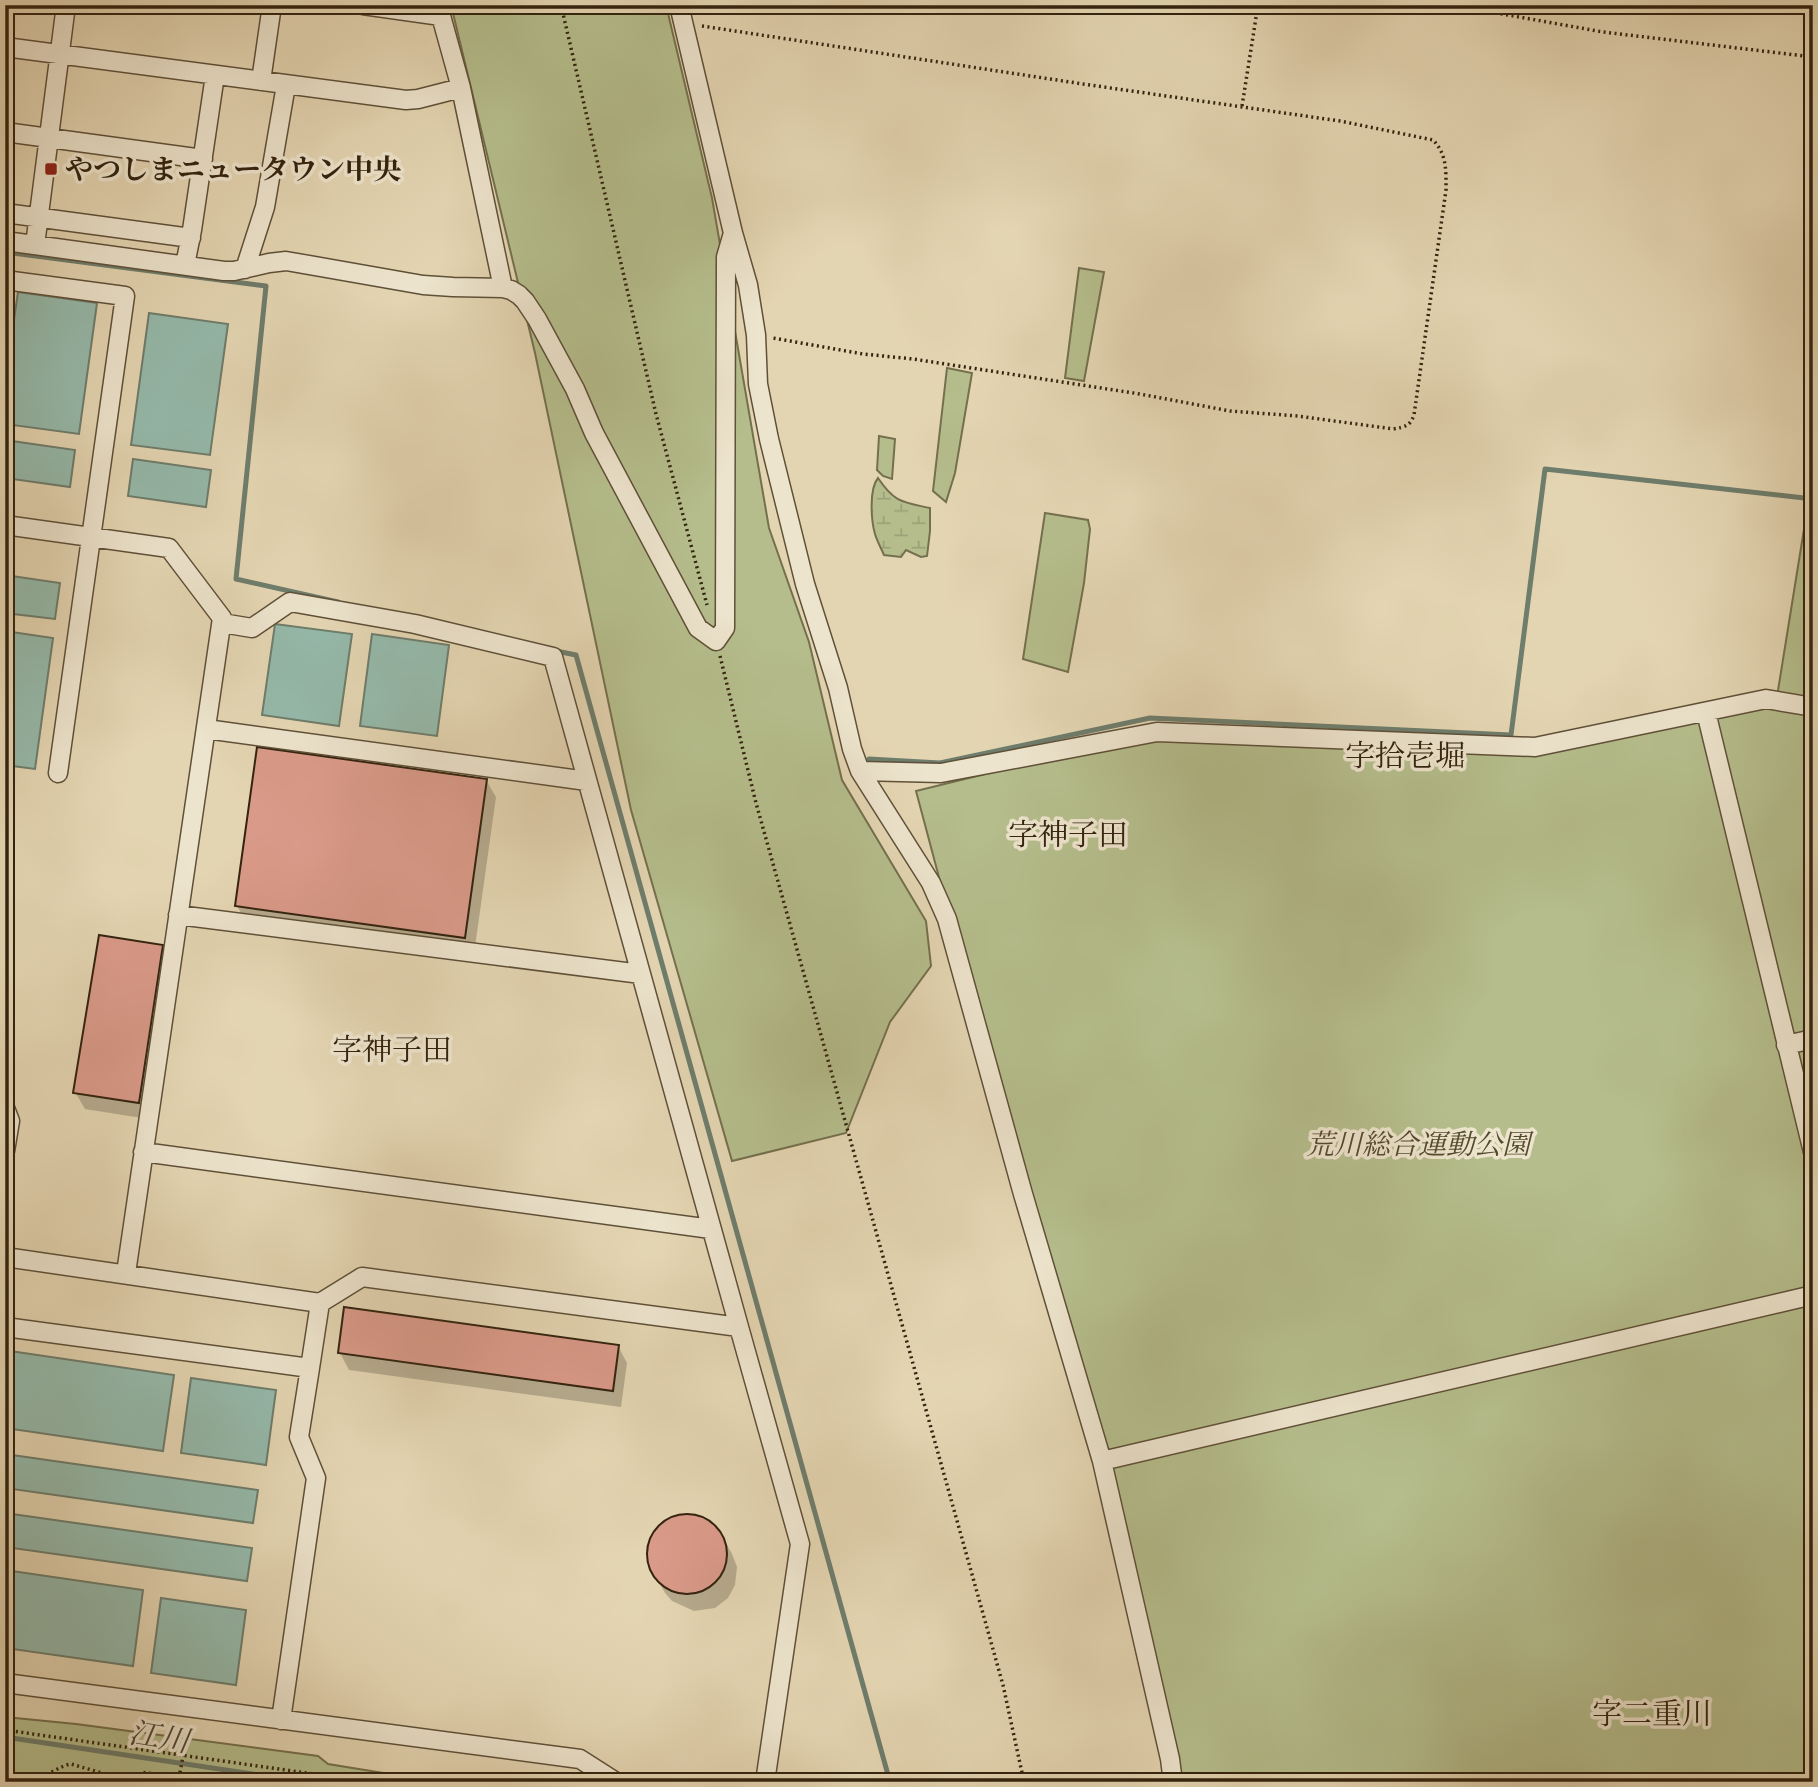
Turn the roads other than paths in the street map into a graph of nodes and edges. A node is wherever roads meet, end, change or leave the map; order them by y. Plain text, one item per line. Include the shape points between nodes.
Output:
1 (66, 5) edge
2 (272, 5) edge
3 (363, 5) edge
4 (678, 5) edge
5 (440, 11) edge
6 (5, 47) edge
7 (60, 54) junction
8 (215, 75) junction
9 (261, 81) junction
10 (286, 85) junction
11 (461, 88) junction
12 (5, 132) edge
13 (48, 138) junction
14 (203, 159) junction
15 (5, 213) edge
16 (38, 217) junction
17 (733, 233) junction
18 (191, 238) junction
19 (5, 241) edge
20 (35, 245) junction
21 (185, 265) junction
22 (245, 269) junction
23 (5, 280) edge
24 (503, 288) junction
25 (5, 525) edge
26 (91, 538) junction
27 (222, 623) junction
28 (1813, 707) edge
29 (1706, 712) junction
30 (206, 729) junction
31 (860, 771) junction
32 (58, 773) dead end
33 (587, 781) junction
34 (178, 915) junction
35 (641, 974) junction
36 (1813, 1039) edge
37 (1786, 1045) junction
38 (5, 1108) edge
39 (5, 1151) edge
40 (143, 1152) junction
41 (1813, 1152) edge
42 (711, 1229) junction
43 (5, 1257) edge
44 (126, 1273) junction
45 (1813, 1295) edge
46 (320, 1303) junction
47 (5, 1326) edge
48 (739, 1327) junction
49 (310, 1368) junction
50 (1102, 1461) junction
51 (5, 1683) edge
52 (281, 1720) junction
53 (616, 1782) edge
54 (765, 1782) edge
55 (1173, 1782) edge

1 - 7 street
2 - 9 street
3 - 5 street
4 - 17 street
5 - 11 street
6 - 7 street
7 - 8 street
7 - 13 street
8 - 9 street
8 - 14 street
9 - 10 street
10 - 11 street via 412,100
10 - 22 street via 265,207
11 - 24 street
12 - 13 street
13 - 14 street
13 - 16 street
14 - 18 street
15 - 16 street
16 - 18 street
16 - 20 street
17 - 24 street via 726,257 725,628 716,641 698,628 537,319 519,295
17 - 31 street via 748,285 769,439 805,584
18 - 21 street
19 - 20 street
20 - 21 street
21 - 22 street
22 - 24 street via 286,261 423,285
23 - 26 street via 125,296
25 - 26 street
26 - 27 street via 169,548
26 - 32 street
27 - 30 street
27 - 33 street via 252,628 290,603 415,624 553,657
28 - 29 street via 1766,699
29 - 31 street via 1535,747 1157,732 941,773
29 - 37 street
30 - 33 street
30 - 34 street
31 - 50 street via 930,883 947,919
33 - 35 street
34 - 35 street
34 - 40 street
35 - 42 street
36 - 37 street
37 - 41 street
38 - 39 street via 10,1121
40 - 42 street
40 - 44 street
42 - 48 street
43 - 44 street
44 - 46 street
45 - 50 street
46 - 48 street via 362,1277
46 - 49 street
47 - 49 street
48 - 54 street via 800,1544
49 - 52 street via 299,1437 316,1478
50 - 55 street
51 - 52 street
52 - 53 street via 580,1759

